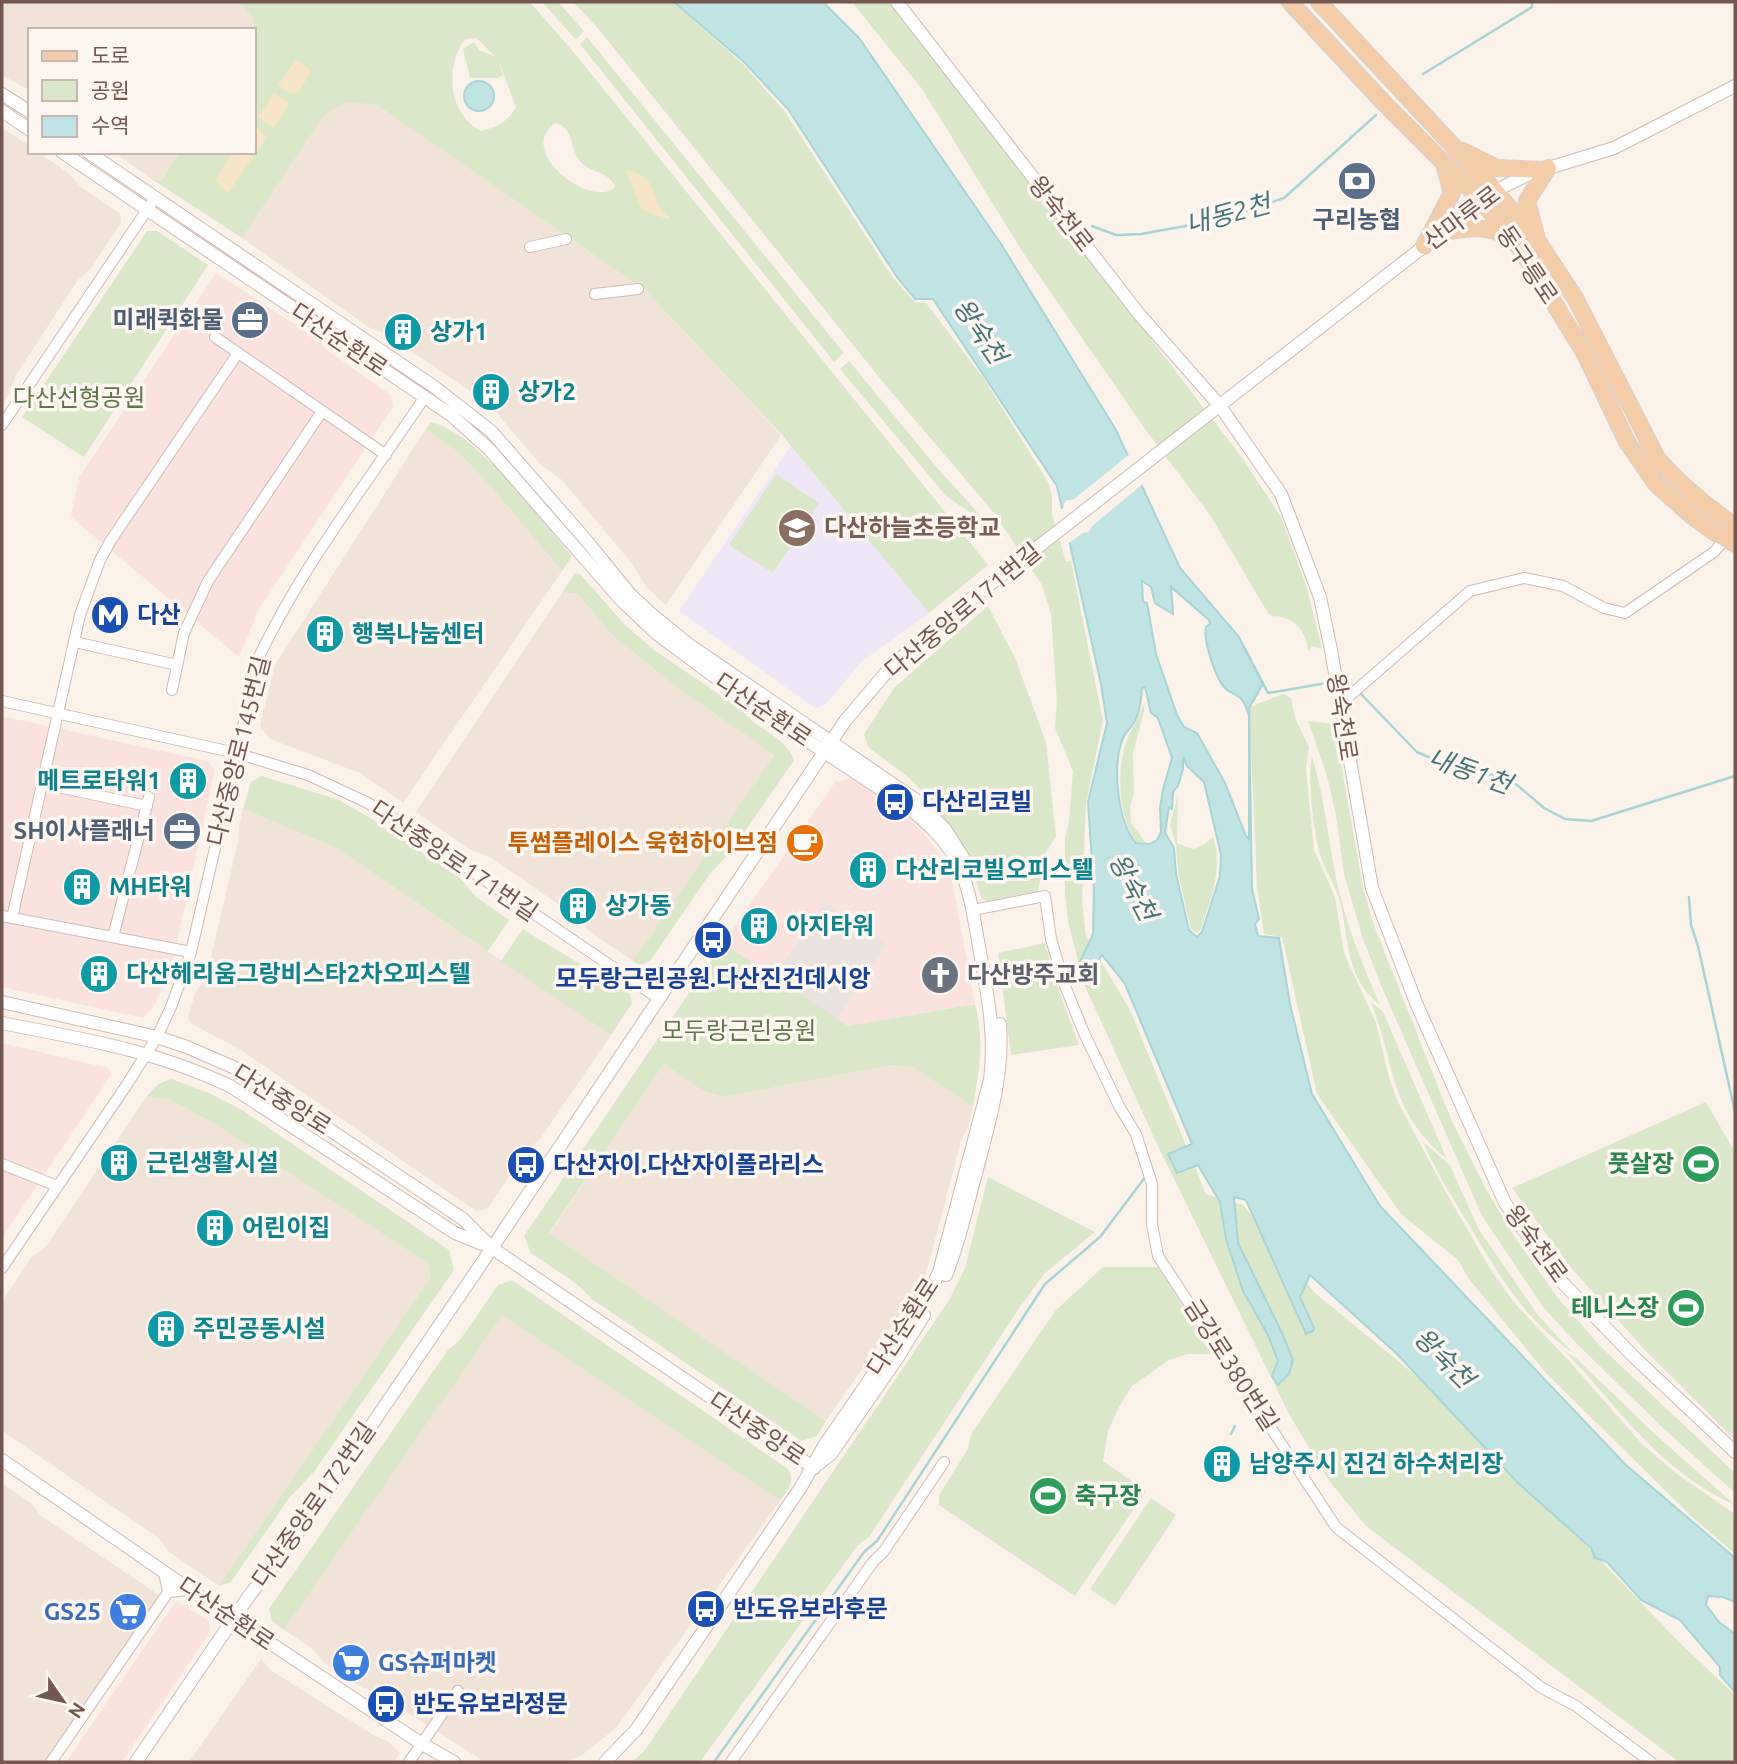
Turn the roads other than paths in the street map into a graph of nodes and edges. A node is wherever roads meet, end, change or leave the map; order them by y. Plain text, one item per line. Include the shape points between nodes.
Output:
1 (897, 2) edge
2 (1290, 2) edge
3 (1319, 2) edge
4 (1735, 86) edge
5 (2, 94) edge
6 (2, 111) edge
7 (28, 111) edge
8 (28, 129) edge
9 (1452, 144) junction
10 (65, 154) edge
11 (91, 154) edge
12 (1443, 162) junction
13 (1545, 169) junction
14 (1488, 196) junction
15 (155, 198) junction
16 (146, 211) junction
17 (1443, 232) junction
18 (566, 239) dead end
19 (1513, 240) junction
20 (1537, 240) junction
21 (1424, 246) junction
22 (530, 247) dead end
23 (638, 289) dead end
24 (594, 294) dead end
25 (215, 337) dead end
26 (237, 353) junction
27 (424, 398) junction
28 (1215, 409) junction
29 (321, 413) junction
30 (2, 425) edge
31 (386, 455) junction
32 (1733, 534) edge
33 (75, 642) junction
34 (177, 665) junction
35 (172, 690) dead end
36 (2, 701) edge
37 (1339, 705) junction
38 (59, 715) junction
39 (828, 747) junction
40 (236, 753) junction
41 (44, 783) junction
42 (976, 910) junction
43 (7, 917) edge
44 (113, 937) junction
45 (191, 953) junction
46 (658, 998) junction
47 (2, 1002) edge
48 (2, 1023) edge
49 (157, 1037) junction
50 (146, 1054) junction
51 (2, 1164) edge
52 (57, 1186) junction
53 (492, 1248) junction
54 (2, 1268) edge
55 (1735, 1452) edge
56 (2, 1460) edge
57 (944, 1462) dead end
58 (814, 1468) junction
59 (165, 1573) junction
60 (188, 1588) junction
61 (169, 1591) junction
62 (234, 1620) junction
63 (458, 1690) dead end
64 (422, 1744) junction
65 (51, 1762) edge
66 (136, 1762) edge
67 (410, 1762) edge
68 (454, 1762) edge
69 (605, 1762) edge
70 (731, 1762) edge
71 (1651, 1762) edge

1 - 28 street, 왕숙천로
2 - 12 main road, 동구릉로
3 - 9 main road, 동구릉로
4 - 13 street, 산마루로 via 1614,148
5 - 7 street
6 - 8 street
9 - 13 main road via 1497,167
9 - 14 main road, 동구릉로
10 - 16 street, 다산순환로
11 - 15 street, 다산순환로
12 - 14 main road, 동구릉로
12 - 21 main road via 1452,193
13 - 14 street, 산마루로 via 1511,181
13 - 20 main road via 1527,201
14 - 17 street, 산마루로
14 - 19 main road, 동구릉로
14 - 20 main road, 동구릉로
15 - 16 street
15 - 39 street, 다산순환로 via 476,418 650,613
16 - 27 street, 다산순환로
16 - 30 street
17 - 19 main road via 1475,226 1495,229
17 - 21 street, 산마루로
18 - 22 street
19 - 32 main road, 동구릉로 via 1585,354 1627,442 1656,484 1692,516
20 - 32 main road, 동구릉로 via 1575,298 1657,458
21 - 28 street, 산마루로
23 - 24 street
25 - 26 street
26 - 29 street
26 - 33 street via 111,540 91,584
27 - 31 street, 다산중앙로145번길
27 - 39 street, 다산순환로 via 489,449 637,617 699,666
28 - 37 street, 왕숙천로 via 1281,494 1323,610
28 - 39 street, 다산중앙로171번길 via 943,621 890,668
29 - 31 street
29 - 34 street via 208,582 184,633
31 - 40 street, 다산중앙로145번길 via 272,630 259,657
32 - 37 street via 1625,613 1604,608 1563,586 1524,578 1470,591
33 - 34 street
33 - 38 street
34 - 35 street
36 - 38 street, 다산중앙로171번길
37 - 55 street, 왕숙천로 via 1372,888 1417,1005 1505,1203 1557,1277
38 - 40 street, 다산중앙로171번길
38 - 41 street
39 - 42 street, 다산순환로 via 932,828 955,858
39 - 46 street, 다산중앙로171번길
40 - 45 street, 다산중앙로145번길
40 - 46 street, 다산중앙로171번길 via 308,775 366,802
41 - 43 street
41 - 44 street via 148,801
42 - 58 street, 다산순환로 via 997,1005 1001,1061 952,1261 898,1357 831,1454
42 - 71 street, 금강로380번길 via 1045,896 1065,986 1136,1134 1152,1184 1158,1256 1336,1527 1542,1688 1576,1706
43 - 44 street
44 - 45 street
45 - 49 street, 다산중앙로145번길
46 - 53 street, 다산중앙로171번길
47 - 49 street, 다산중앙로
48 - 50 street, 다산중앙로
49 - 50 street, 다산중앙로145번길
49 - 53 street, 다산중앙로 via 242,1070 463,1219
50 - 52 street, 다산중앙로145번길
50 - 53 street, 다산중앙로 via 230,1086 455,1233
51 - 52 street
52 - 54 street, 다산중앙로145번길
53 - 58 street, 다산중앙로
53 - 62 street, 다산중앙로172번길
56 - 59 street, 다산순환로
57 - 70 street
58 - 69 street, 다산순환로 via 636,1730
59 - 60 street, 다산순환로
59 - 61 street
60 - 61 street
60 - 62 street, 다산순환로
61 - 65 street
62 - 64 street, 다산순환로
62 - 66 street, 다산중앙로172번길
63 - 64 street
64 - 67 street
64 - 68 street, 다산순환로

